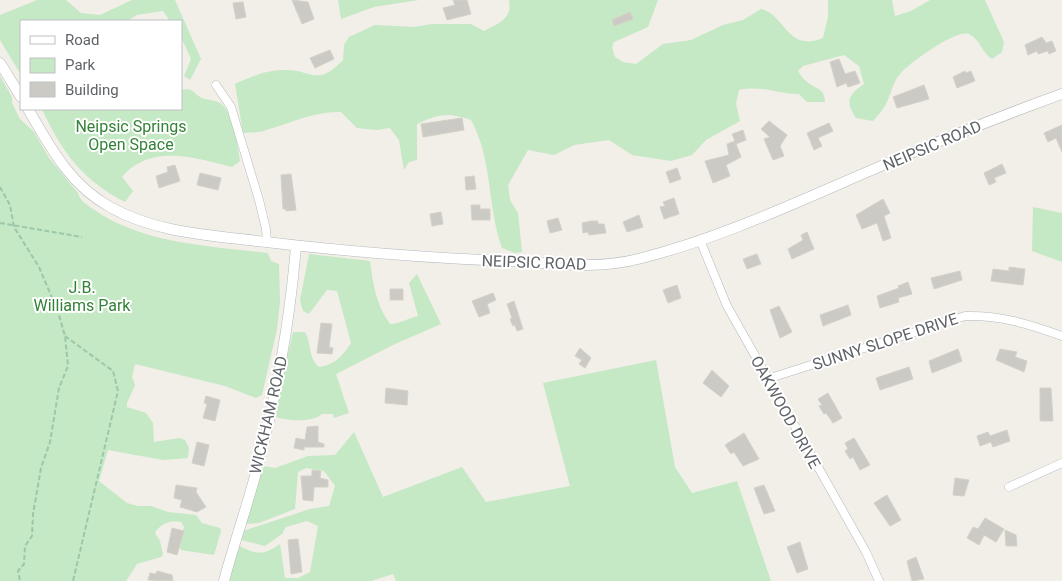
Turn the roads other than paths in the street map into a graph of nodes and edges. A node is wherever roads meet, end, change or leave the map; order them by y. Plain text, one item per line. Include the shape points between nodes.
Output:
1 (0, 63) edge
2 (216, 85) dead end
3 (1062, 94) edge
4 (20, 95) edge
5 (29, 110) edge
6 (700, 240) junction
7 (266, 242) junction
8 (296, 247) junction
9 (1062, 336) edge
10 (767, 379) junction
11 (1062, 463) edge
12 (1009, 487) dead end
13 (224, 581) edge
14 (879, 581) edge

1 - 4 street
2 - 7 street via 231,107 259,200
3 - 6 street, NEIPSIC ROAD via 946,138 804,200
5 - 7 street, NEIPSIC ROAD via 71,176 110,207 172,229
6 - 8 street, NEIPSIC ROAD via 636,260 587,265 424,258
6 - 10 street, OAKWOOD DRIVE via 728,306
7 - 8 street, NEIPSIC ROAD
8 - 13 street, WICKHAM ROAD via 292,296 274,396
9 - 10 street, SUNNY SLOPE DRIVE via 1019,320 987,315 965,316
10 - 14 street, OAKWOOD DRIVE via 866,552
11 - 12 street

